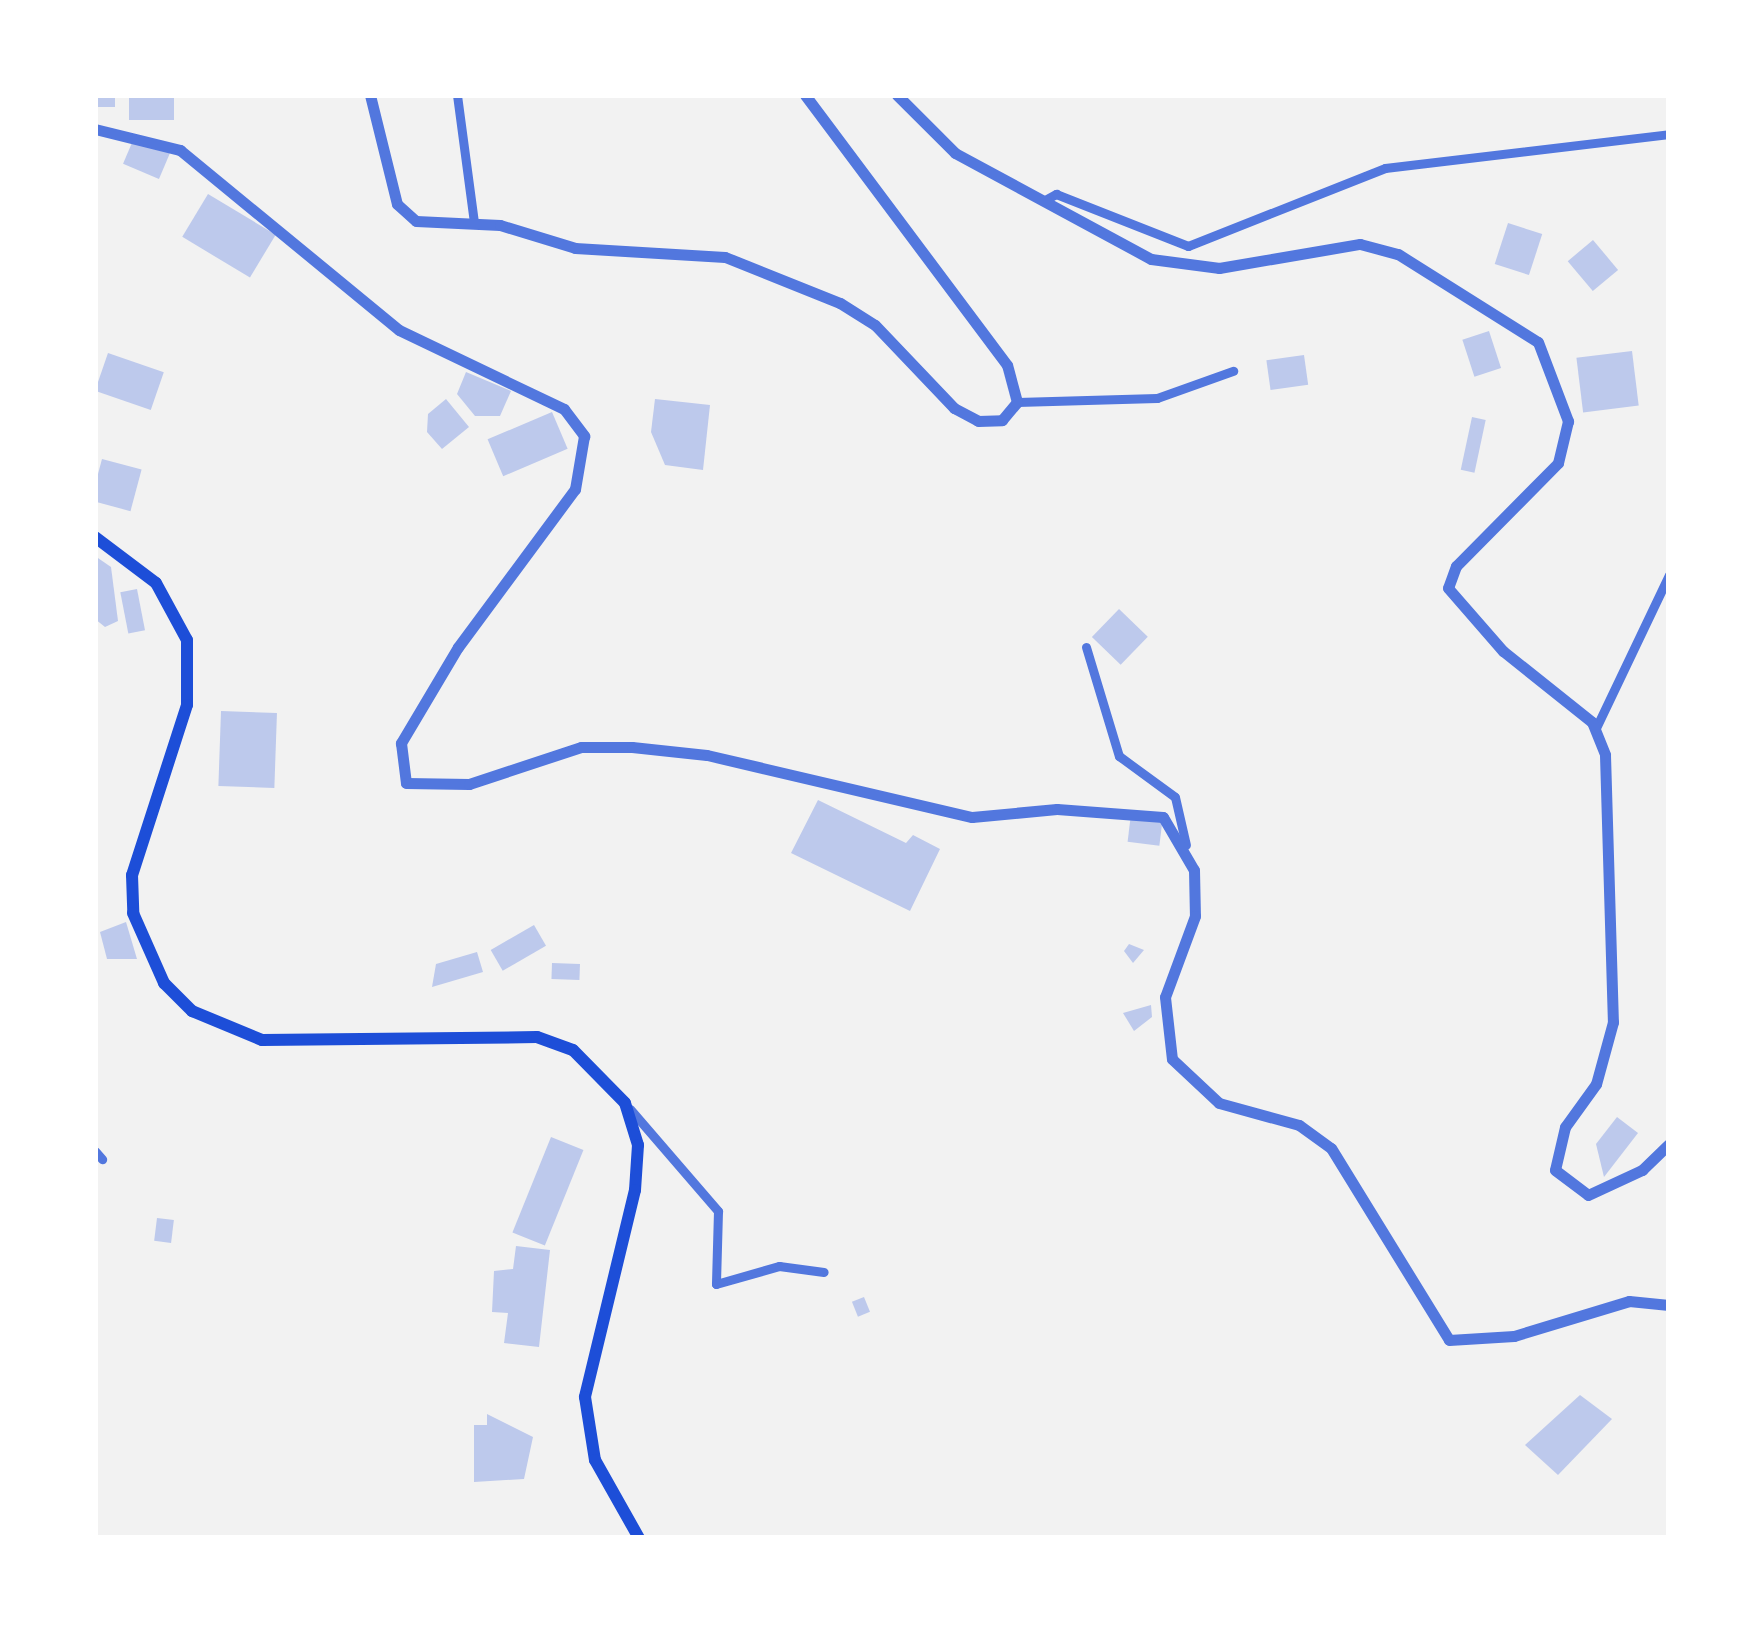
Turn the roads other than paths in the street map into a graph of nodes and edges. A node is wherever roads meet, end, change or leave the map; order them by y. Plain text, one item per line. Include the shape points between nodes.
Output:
1 (370, 95) edge
2 (458, 95) edge
3 (805, 95) edge
4 (897, 95) edge
5 (95, 129) edge
6 (1669, 134) edge
7 (1045, 200) junction
8 (474, 223) junction
9 (1233, 371) dead end
10 (1017, 402) junction
11 (95, 537) edge
12 (1669, 575) edge
13 (1086, 646) dead end
14 (1595, 730) junction
15 (1186, 845) junction
16 (624, 1103) junction
17 (1669, 1144) edge
18 (824, 1272) dead end
19 (1669, 1305) edge
20 (639, 1538) edge

1 - 8 street via 398,204 416,221
2 - 8 street
3 - 10 street via 1007,366
4 - 7 street via 956,153
5 - 15 street via 180,150 399,330 564,409 584,436 574,489 458,647 401,743 406,783 469,784 581,747 632,747 706,755 972,818 1150,814 1172,823
6 - 7 street via 1385,168 1188,246 1056,194
7 - 14 street via 1174,268 1360,244 1398,254 1538,342 1568,421 1558,463 1456,566 1448,588 1503,651
8 - 10 street via 574,248 725,257 875,325 978,421 1002,420
9 - 10 street via 1157,398
11 - 16 main road via 156,583 187,640 188,705 132,875 133,914 164,983 192,1010 262,1040 537,1037 602,1072
12 - 14 street
13 - 15 street via 1118,756 1175,796
14 - 17 street via 1608,783 1613,1022 1596,1084 1565,1126 1555,1170 1588,1195 1642,1170
15 - 19 street via 1195,916 1165,998 1172,1059 1219,1103 1299,1125 1331,1148 1450,1340 1514,1336 1630,1301
16 - 18 street via 718,1212 716,1284 778,1266
16 - 20 main road via 638,1146 636,1190 584,1396 595,1460

